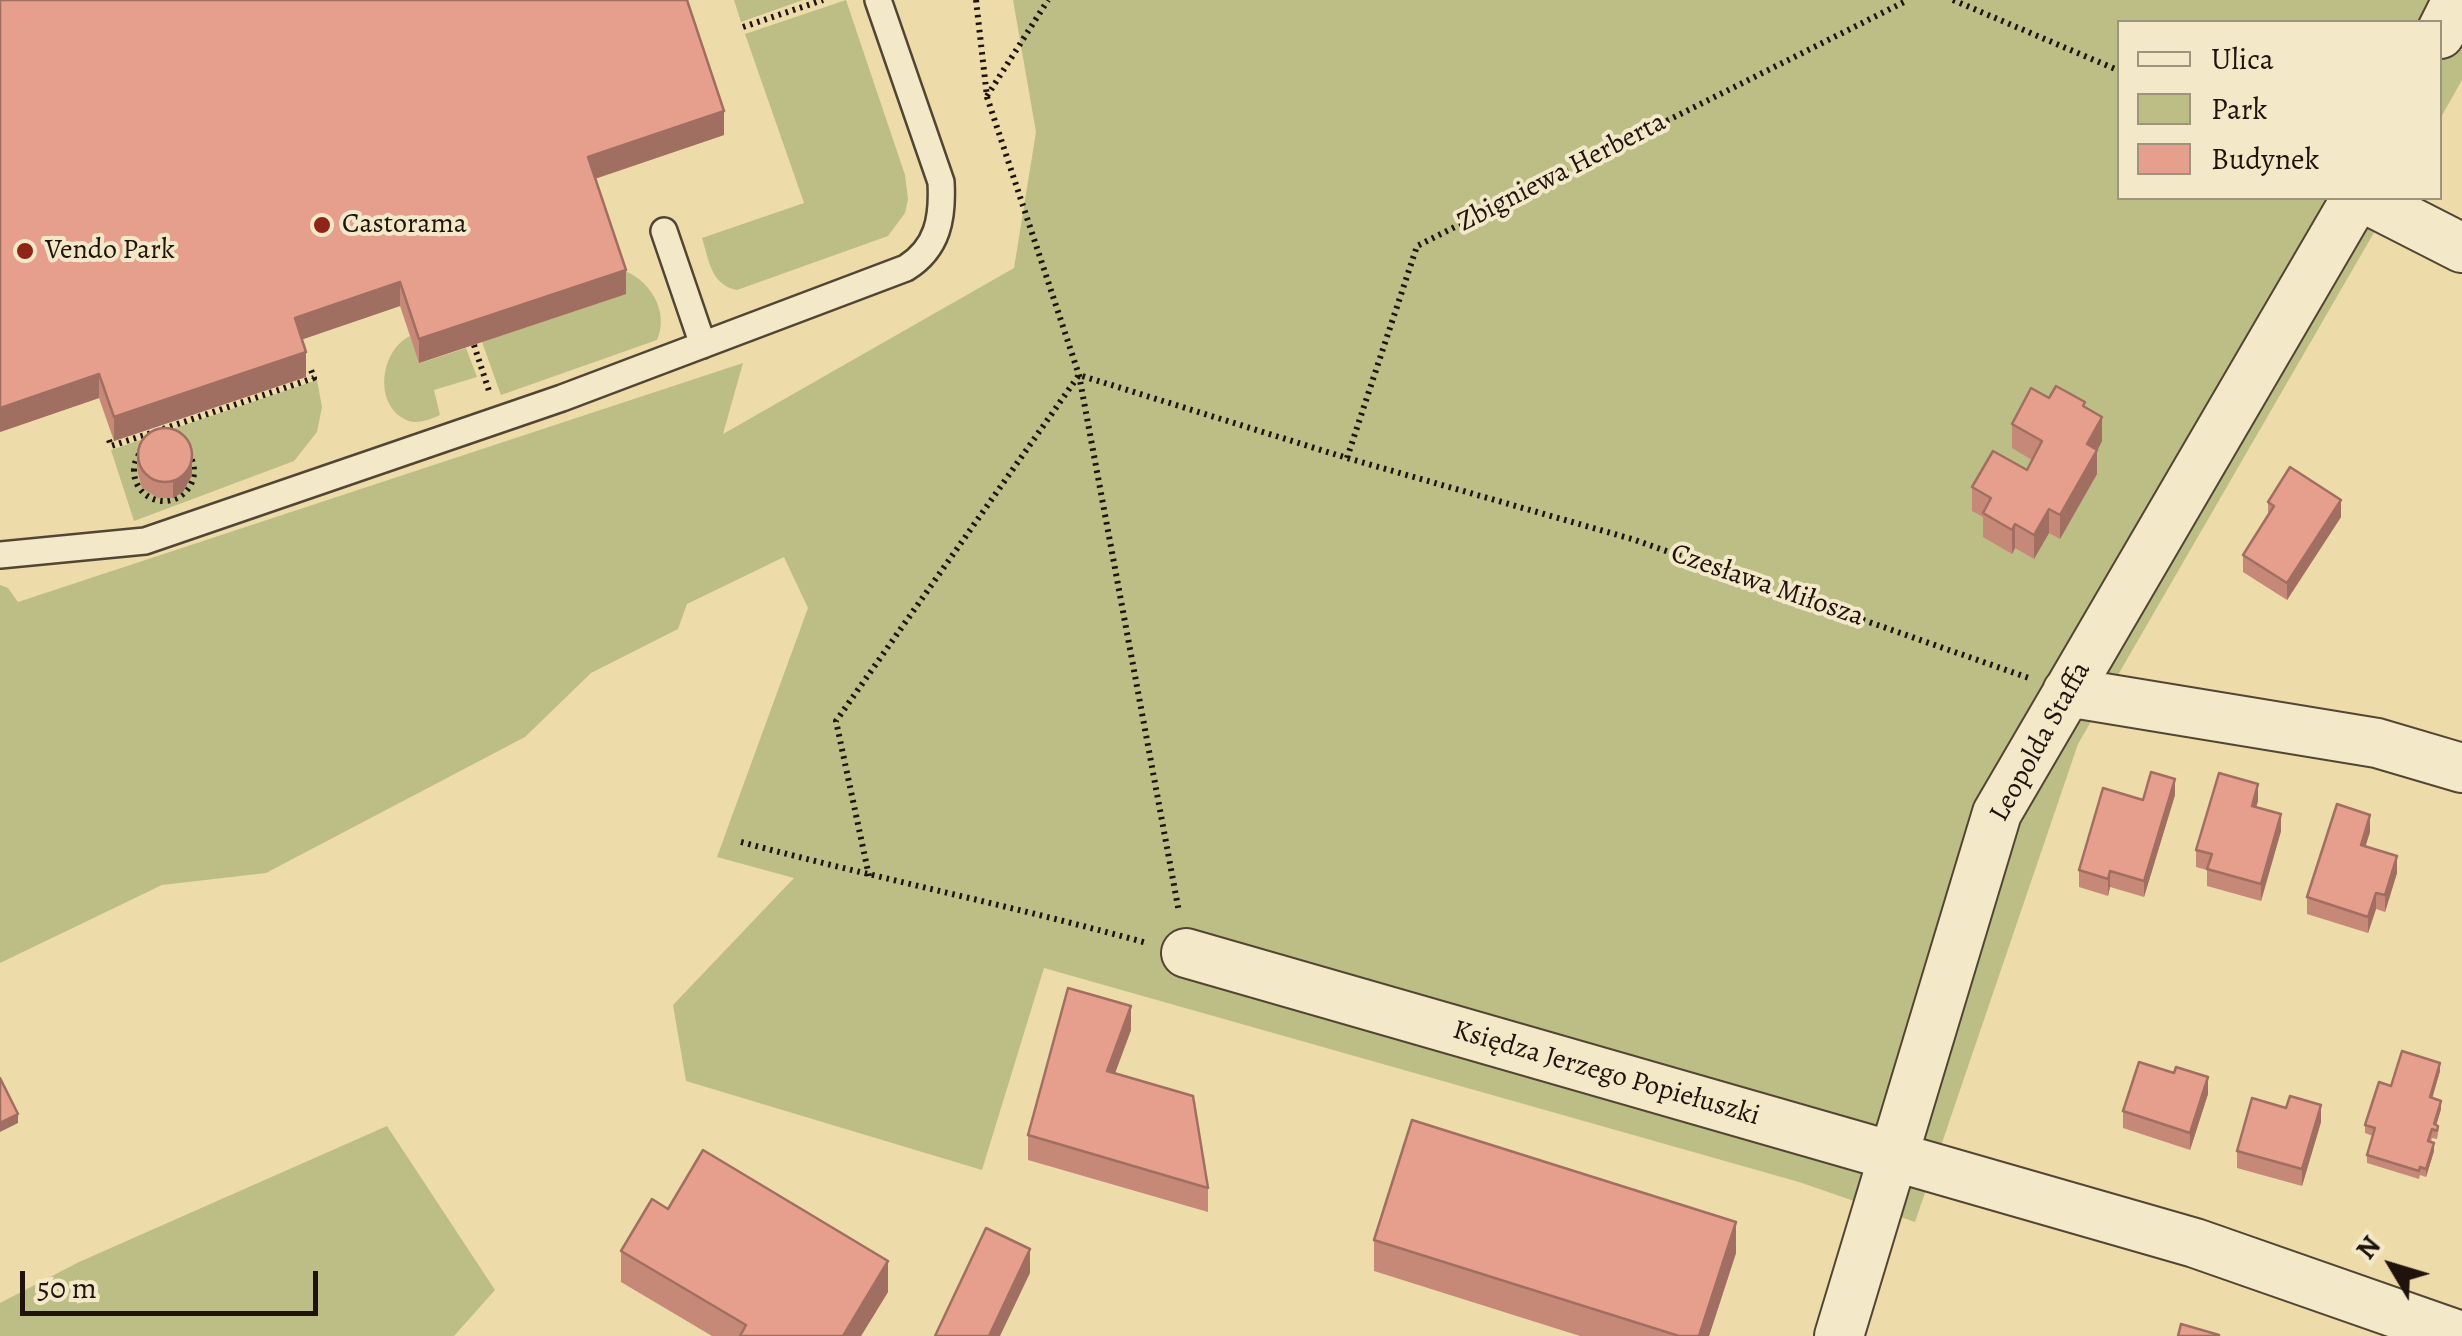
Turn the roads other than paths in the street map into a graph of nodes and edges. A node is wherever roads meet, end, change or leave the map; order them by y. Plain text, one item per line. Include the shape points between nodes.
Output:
1 (878, 0) edge
2 (2457, 0) edge
3 (2442, 30) edge
4 (2355, 200) edge
5 (2368, 200) edge
6 (664, 231) dead end
7 (2462, 248) edge
8 (703, 345) junction
9 (0, 555) edge
10 (2068, 692) junction
11 (2462, 768) edge
12 (1186, 953) road end
13 (1894, 1156) junction
14 (1839, 1336) edge
15 (2461, 1336) edge

1 - 8 lane via 941,182 935,238 906,268
2 - 3 street
4 - 10 street, Leopolda Staffa
5 - 7 street
6 - 8 lane
8 - 9 lane via 144,541
10 - 11 street via 2377,744
10 - 13 street, Leopolda Staffa via 1997,812
12 - 13 street, Księdza Jerzego Popiełuszki
13 - 14 street, Leopolda Staffa
13 - 15 street, Księdza Jerzego Popiełuszki via 2195,1244

